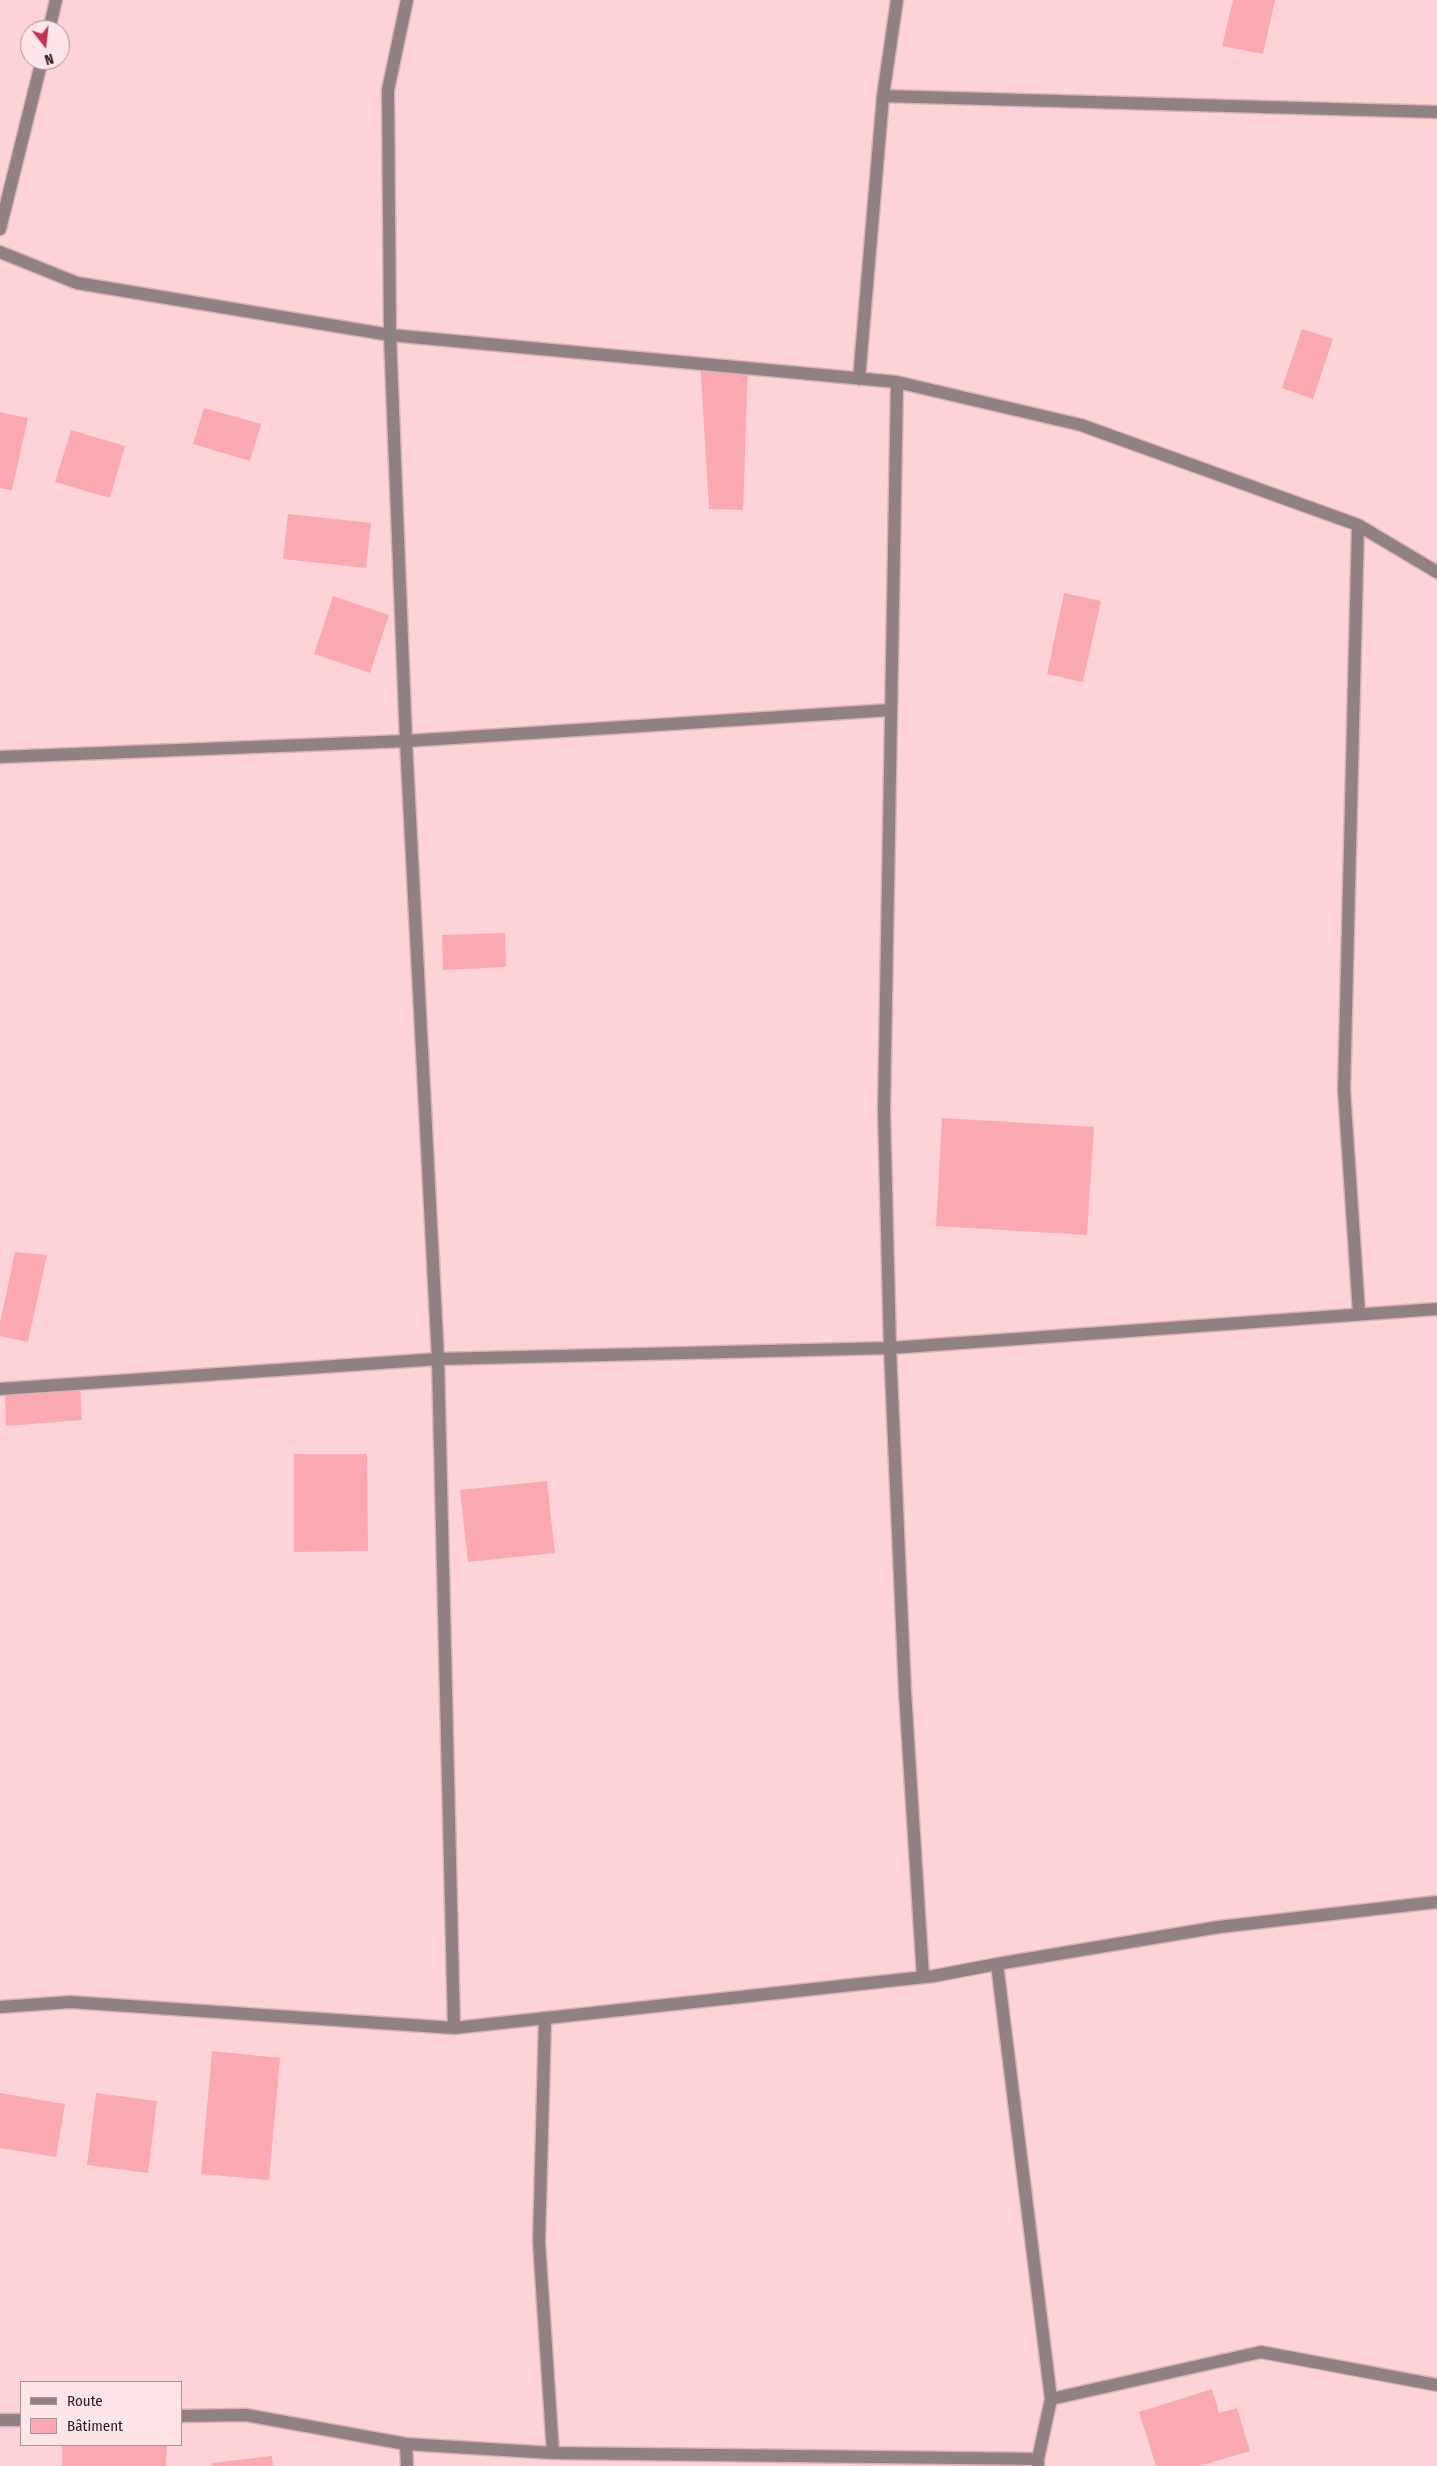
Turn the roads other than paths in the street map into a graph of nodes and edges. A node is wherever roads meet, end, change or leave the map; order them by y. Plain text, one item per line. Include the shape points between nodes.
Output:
1 (56, 0) edge
2 (407, 0) edge
3 (897, 0) edge
4 (51, 20) edge
5 (40, 70) edge
6 (883, 96) junction
7 (1437, 112) edge
8 (0, 230) edge
9 (0, 252) edge
10 (390, 335) junction
11 (859, 379) junction
12 (897, 382) junction
13 (1358, 525) junction
14 (1437, 572) edge
15 (890, 710) junction
16 (406, 740) junction
17 (0, 757) edge
18 (1437, 1309) edge
19 (1359, 1313) junction
20 (890, 1348) junction
21 (438, 1359) junction
22 (0, 1389) edge
23 (1437, 1902) edge
24 (997, 1964) junction
25 (923, 1977) junction
26 (0, 2007) edge
27 (545, 2018) junction
28 (454, 2028) junction
29 (1437, 2385) edge
30 (1051, 2398) junction
31 (182, 2416) edge
32 (0, 2420) edge
33 (20, 2420) edge
34 (406, 2444) junction
35 (553, 2453) junction
36 (734, 2460) edge
37 (1038, 2463) edge
38 (407, 2466) edge

1 - 4 street
2 - 10 street via 388,90
3 - 6 street
5 - 8 street
6 - 7 street
6 - 11 street
9 - 10 street via 77,283
10 - 11 street
10 - 16 street
11 - 12 street
12 - 13 street via 1081,425
12 - 15 street
13 - 14 street
13 - 19 street via 1344,1090
15 - 16 street
15 - 20 street via 884,1110
16 - 17 street
16 - 21 street
18 - 19 street
19 - 20 street
20 - 21 street
20 - 25 street via 905,1692
21 - 22 street
21 - 28 street
23 - 24 street via 1219,1927
24 - 25 street
24 - 30 street
25 - 27 street
26 - 28 street via 70,2002
27 - 28 street
27 - 35 street via 539,2242
29 - 30 street via 1261,2352
30 - 37 street
31 - 34 street via 246,2415
32 - 33 street
34 - 35 street
34 - 38 street
35 - 36 street
36 - 37 street

